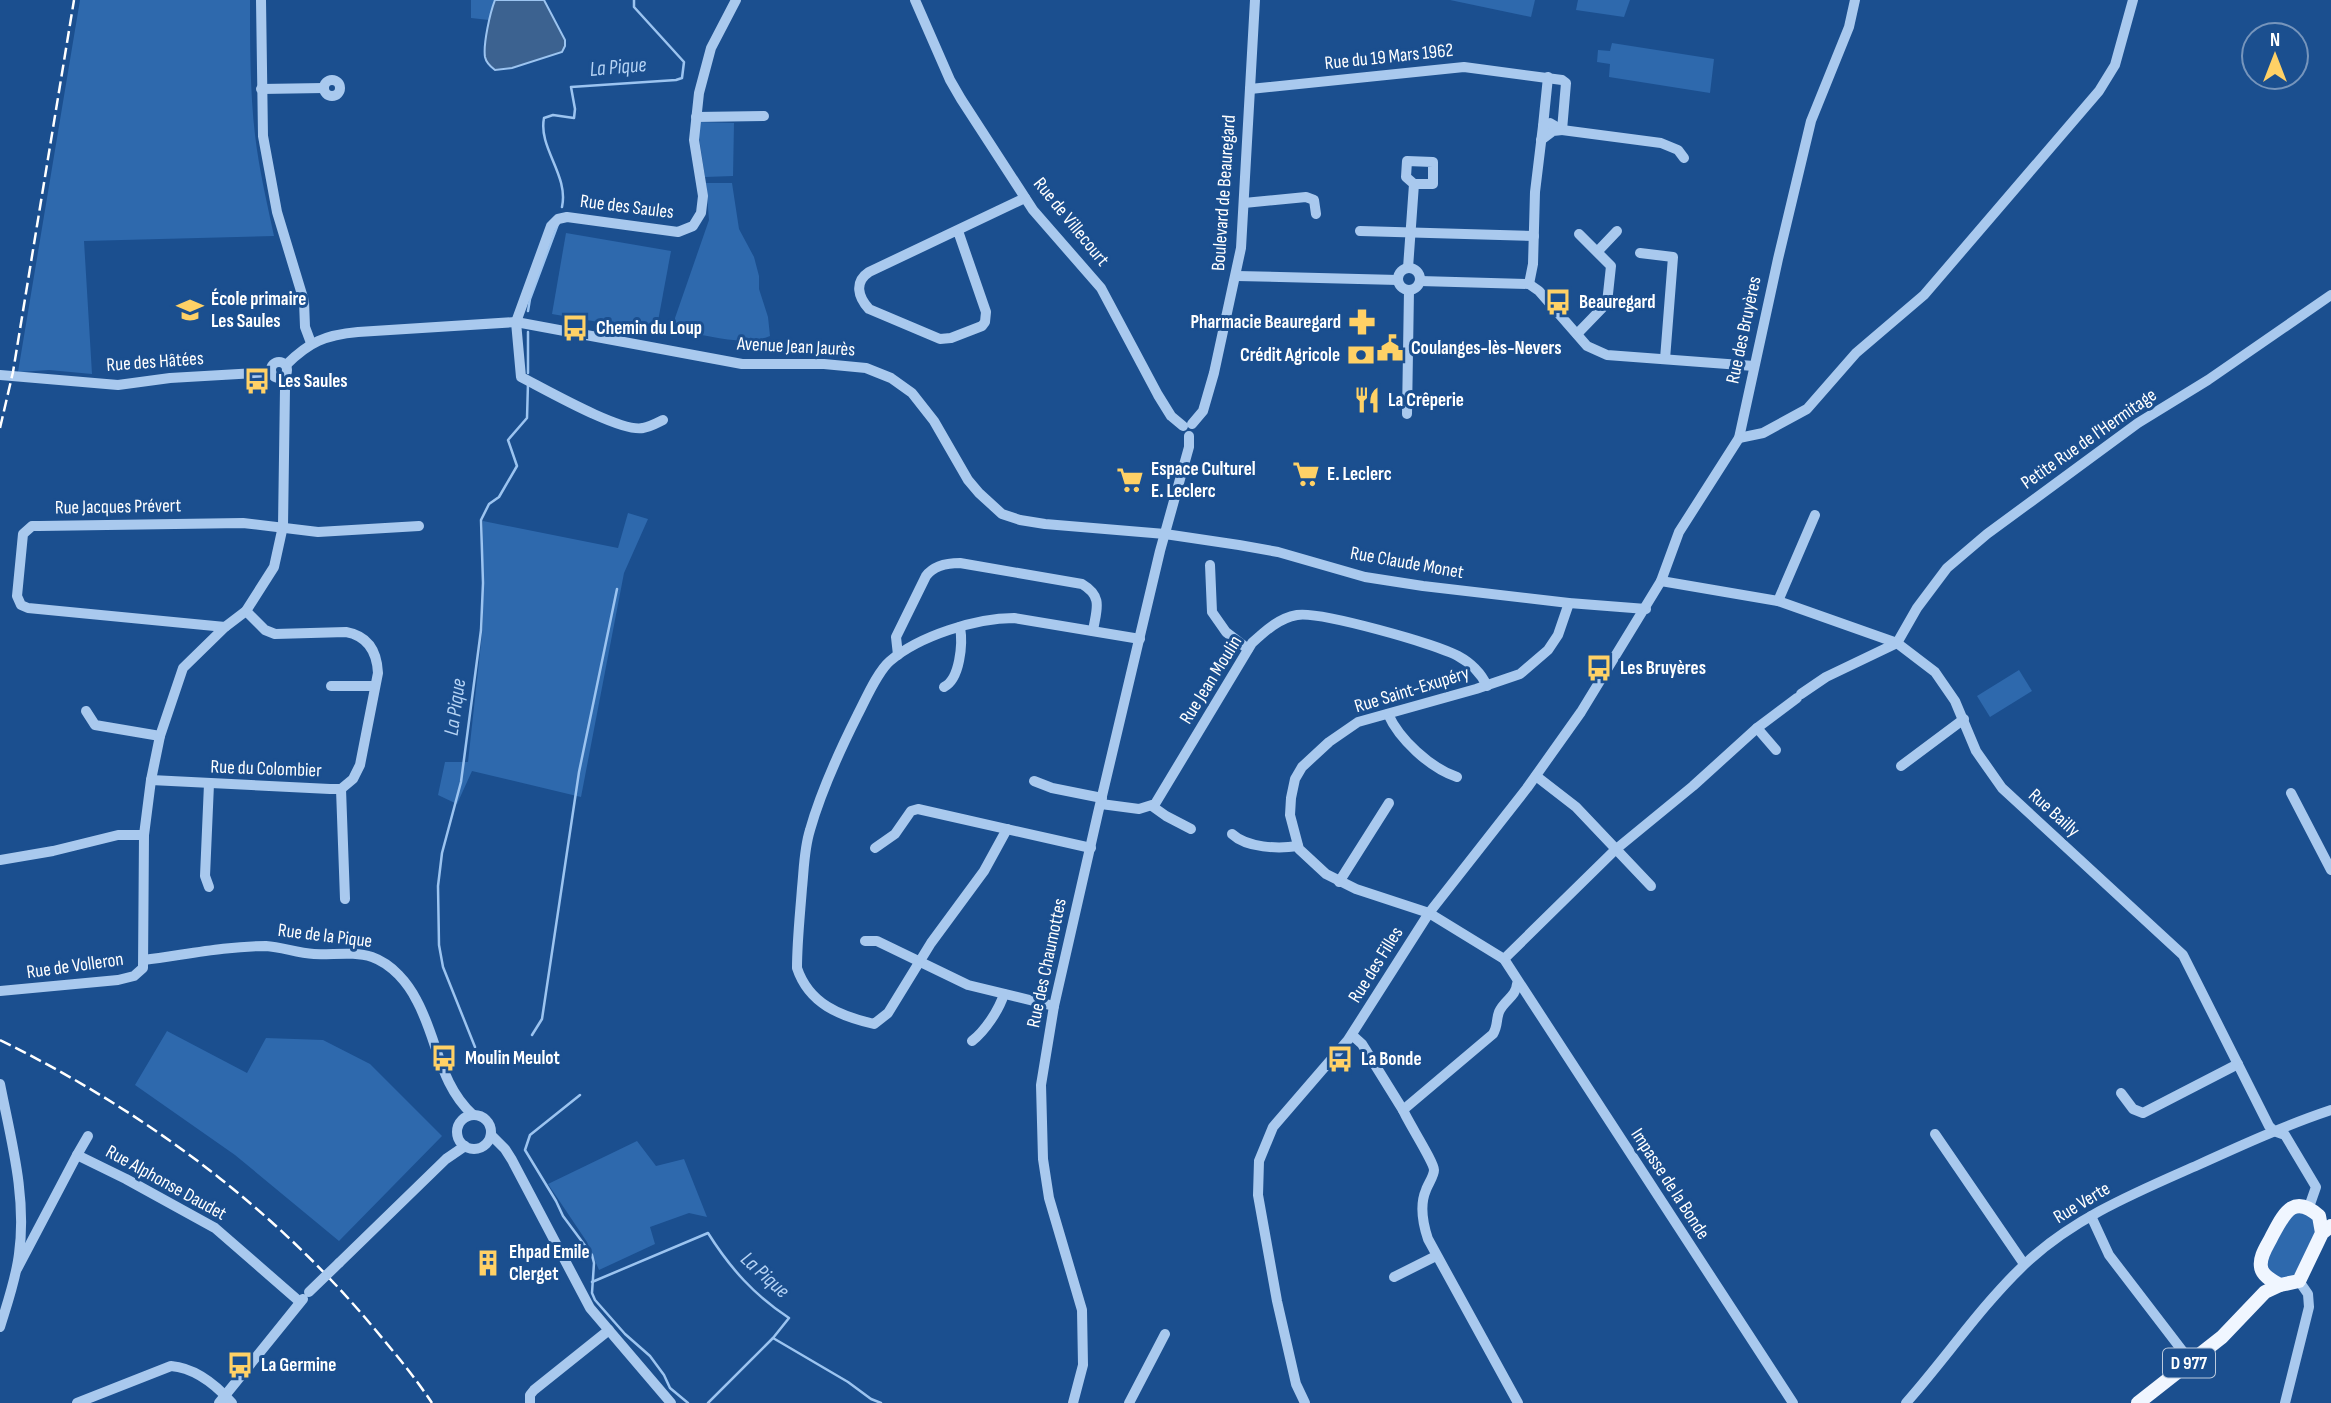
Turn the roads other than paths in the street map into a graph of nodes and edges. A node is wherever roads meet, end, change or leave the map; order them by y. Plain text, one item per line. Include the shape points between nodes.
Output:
1 (261, 0) edge
2 (736, 0) edge
3 (915, 0) edge
4 (1255, 0) edge
5 (1855, 0) edge
6 (2133, 0) edge
7 (1548, 77) junction
8 (324, 88) dead end
9 (261, 89) junction
10 (1250, 89) junction
11 (764, 116) dead end
12 (696, 117) junction
13 (1543, 126) junction
14 (1562, 130) junction
15 (1541, 140) junction
16 (1684, 158) dead end
17 (1414, 184) dead end
18 (1025, 198) junction
19 (1244, 203) junction
20 (1316, 214) dead end
21 (958, 230) junction
22 (1360, 231) dead end
23 (1617, 231) dead end
24 (1411, 232) junction
25 (1579, 234) dead end
26 (1534, 236) junction
27 (1598, 251) junction
28 (1640, 253) dead end
29 (1408, 268) junction
30 (1237, 276) junction
31 (1398, 280) junction
32 (1420, 281) junction
33 (1529, 284) junction
34 (1409, 290) junction
35 (2331, 295) edge
36 (516, 322) junction
37 (1577, 334) junction
38 (311, 343) junction
39 (1665, 359) junction
40 (286, 365) junction
41 (1754, 366) junction
42 (271, 372) junction
43 (0, 375) edge
44 (283, 377) junction
45 (1407, 414) dead end
46 (663, 420) dead end
47 (1188, 429) junction
48 (1740, 439) junction
49 (1815, 515) dead end
50 (283, 526) junction
51 (419, 526) dead end
52 (1165, 534) junction
53 (1210, 565) dead end
54 (1661, 581) junction
55 (1777, 601) junction
56 (1569, 603) junction
57 (1646, 609) junction
58 (246, 611) junction
59 (225, 627) junction
60 (960, 628) junction
61 (1093, 631) junction
62 (1140, 639) junction
63 (1897, 643) junction
64 (1248, 649) junction
65 (898, 655) junction
66 (331, 686) dead end
67 (375, 686) junction
68 (1487, 686) junction
69 (944, 687) dead end
70 (86, 711) dead end
71 (1388, 714) junction
72 (1964, 719) junction
73 (1758, 728) junction
74 (160, 736) junction
75 (1776, 750) dead end
76 (1901, 766) dead end
77 (1536, 776) junction
78 (1457, 777) dead end
79 (151, 780) junction
80 (1034, 781) dead end
81 (209, 784) junction
82 (341, 789) junction
83 (2291, 793) dead end
84 (1101, 801) junction
85 (1389, 803) dead end
86 (1152, 806) junction
87 (1007, 829) junction
88 (1191, 829) dead end
89 (1232, 834) dead end
90 (144, 835) junction
91 (1298, 846) junction
92 (875, 848) dead end
93 (1091, 848) junction
94 (1615, 850) junction
95 (0, 860) edge
96 (2331, 870) edge
97 (1339, 882) junction
98 (1651, 886) dead end
99 (209, 887) dead end
100 (345, 899) dead end
101 (1429, 913) junction
102 (865, 941) dead end
103 (1504, 959) junction
104 (144, 960) junction
105 (920, 963) junction
106 (1517, 984) junction
107 (0, 991) edge
108 (1004, 994) junction
109 (1054, 1006) junction
110 (1352, 1035) junction
111 (972, 1041) dead end
112 (2238, 1064) junction
113 (0, 1084) edge
114 (2121, 1093) dead end
115 (458, 1102) junction
116 (1404, 1110) junction
117 (2331, 1110) edge
118 (473, 1115) junction
119 (461, 1122) junction
120 (2274, 1131) junction
121 (457, 1134) junction
122 (1935, 1134) dead end
123 (491, 1135) junction
124 (88, 1136) dead end
125 (465, 1146) junction
126 (483, 1147) junction
127 (77, 1156) junction
128 (446, 1159) junction
129 (512, 1160) junction
130 (2320, 1213) edge
131 (2091, 1216) junction
132 (2326, 1229) edge
133 (1436, 1256) junction
134 (2024, 1264) junction
135 (2260, 1268) junction
136 (17, 1269) junction
137 (1394, 1277) dead end
138 (2299, 1281) junction
139 (2280, 1285) junction
140 (300, 1302) junction
141 (2239, 1321) junction
142 (0, 1327) edge
143 (609, 1330) junction
144 (1165, 1334) dead end
145 (2191, 1362) junction
146 (225, 1400) edge
147 (77, 1403) edge
148 (530, 1403) edge
149 (671, 1403) edge
150 (1073, 1403) edge
151 (1129, 1403) edge
152 (1305, 1403) edge
153 (1518, 1403) edge
154 (1793, 1403) edge
155 (1906, 1403) edge
156 (2138, 1403) edge
157 (2286, 1403) edge

1 - 9 street
2 - 12 street, Rue des Saules via 703,71
3 - 18 street, Rue de Villecourt via 950,80
4 - 10 street, Boulevard de Beauregard
5 - 41 street, Rue des Bruyères via 1849,27 1811,121
6 - 48 street via 2115,65 2099,91 1924,295 1856,353 1807,409 1763,433
7 - 10 street, Rue du 19 Mars 1962 via 1464,67
7 - 13 street
7 - 14 street via 1566,83
8 - 9 street
9 - 38 street via 263,136 276,212 304,301
10 - 19 street, Boulevard de Beauregard
11 - 12 street
12 - 36 street, Rue des Saules via 694,140 703,196 697,221 678,232 558,219 551,226
13 - 14 street via 1550,123
13 - 15 street
14 - 15 street
14 - 16 street via 1661,143
15 - 26 street
17 - 24 street
18 - 21 street
18 - 47 street, Rue de Villecourt via 1101,288 1157,395 1176,422
19 - 20 street via 1306,197 1314,200
19 - 30 street, Boulevard de Beauregard
21 - 21 street via 861,277 858,288 864,304 940,339 982,326 986,312
22 - 24 street
23 - 27 street
24 - 26 street
24 - 29 street
25 - 27 street
26 - 33 street
27 - 37 street via 1611,266 1607,303
28 - 39 street via 1673,257
29 - 31 street
29 - 32 street via 1416,271
30 - 31 street
30 - 47 street, Boulevard de Beauregard via 1203,411
31 - 34 street
32 - 33 street
32 - 34 street
33 - 37 street
34 - 45 street
35 - 63 street, Petite Rue de l'Hermitage via 2138,424 1987,534 1947,568
36 - 38 street, Avenue Jean Jaurès via 358,332
36 - 46 street via 521,377 618,423 640,429
36 - 52 street, Avenue Jean Jaurès via 742,364 866,368 912,393 968,480 1002,514 1045,524
37 - 39 street via 1607,355
38 - 40 street, Avenue Jean Jaurès
39 - 41 street
40 - 42 street via 275,362
40 - 44 street
41 - 48 street, Rue des Bruyères
42 - 43 street, Rue des Hâtées via 118,385
42 - 44 street
44 - 50 street
47 - 52 street, Boulevard de Beauregard via 1189,447
48 - 54 street, Rue des Bruyères via 1679,532
49 - 55 street
50 - 51 street via 318,532
50 - 58 street via 274,567
50 - 59 street, Rue Jacques Prévert via 32,526 23,534 17,596 21,605
52 - 56 street, Rue Claude Monet via 1278,552 1365,577
52 - 62 street, Rue des Chaumottes
53 - 64 street via 1212,612 1226,632
54 - 55 street, Rue Bailly
54 - 57 street, Rue des Filles
55 - 63 street, Rue Bailly
56 - 57 street, Rue Claude Monet
56 - 68 street, Rue Saint-Exupéry via 1548,650 1520,674
57 - 77 street, Rue des Filles
58 - 59 street
58 - 67 street, Rue du Colombier via 275,634 346,632 364,639 377,661
59 - 74 street via 183,668
60 - 61 street via 978,621 1014,618
60 - 65 street
60 - 69 street via 955,674
61 - 62 street
61 - 65 street via 1098,602 1096,594 1083,584 944,564 926,576 896,637
62 - 84 street, Rue des Chaumottes
63 - 72 street, Rue Bailly via 1935,672
63 - 73 street via 1826,677
64 - 68 street, Rue Jean Moulin via 1282,620 1316,615 1450,652 1477,670
64 - 86 street, Rue Jean Moulin
65 - 105 street via 866,698 810,830 797,968 820,1004 874,1024 888,1013
66 - 67 street
67 - 82 street, Rue du Colombier via 360,765
68 - 71 street, Rue Saint-Exupéry
70 - 74 street via 95,725
71 - 78 street via 1407,741
71 - 91 street, Rue Saint-Exupéry via 1351,726 1301,767 1290,807
72 - 76 street
72 - 112 street, Rue Bailly via 1976,751 2002,788 2183,955
73 - 75 street
73 - 94 street
74 - 79 street
77 - 94 street via 1576,807
77 - 101 street, Rue des Filles
79 - 81 street, Rue du Colombier
79 - 90 street
80 - 84 street
81 - 82 street, Rue du Colombier
81 - 99 street via 205,876
82 - 100 street
83 - 96 street
84 - 86 street via 1139,809
84 - 93 street, Rue des Chaumottes
85 - 97 street
86 - 88 street
87 - 92 street via 914,810 895,834
87 - 93 street
87 - 105 street
89 - 91 street via 1256,844
90 - 95 street via 118,835
90 - 104 street
91 - 97 street
93 - 109 street, Rue des Chaumottes
94 - 98 street
94 - 103 street
97 - 101 street
101 - 103 street
101 - 110 street, Rue des Filles
102 - 105 street via 877,941
103 - 106 street, Impasse de la Bonde
104 - 107 street, Rue de Volleron via 134,976 118,980
104 - 115 street, Rue de la Pique via 267,946 313,954 361,954 381,961 397,973 416,999
105 - 108 street via 968,985
106 - 116 street via 1515,994 1500,1010 1493,1034
106 - 154 street, Impasse de la Bonde
108 - 109 street
108 - 111 street
109 - 150 street, Rue des Chaumottes via 1040,1121 1049,1198 1082,1310 1083,1365
110 - 116 street
110 - 152 street, Rue des Filles via 1273,1127 1259,1161 1258,1195 1277,1301 1296,1384
112 - 114 street via 2143,1114
112 - 120 street, Rue Bailly
113 - 136 street via 20,1185
115 - 118 street, Rue de la Pique
115 - 119 street, Rue de la Pique
116 - 133 street via 1433,1162 1422,1209
117 - 120 street, Rue Verte
118 - 119 street
118 - 123 street via 487,1121
119 - 121 street
120 - 130 street, Rue Bailly via 2285,1135 2316,1187
120 - 131 street, Rue Verte
121 - 125 street
121 - 128 street
122 - 134 street
123 - 126 street
123 - 129 street
124 - 127 street
125 - 126 street
125 - 128 street
126 - 129 street
127 - 136 street, Rue Alphonse Daudet
127 - 140 street, Rue Alphonse Daudet via 215,1228
128 - 140 street, bridge
129 - 143 street via 582,1294
130 - 132 main road
130 - 135 main road via 2296,1206 2285,1212
131 - 134 street, Rue Verte
131 - 145 street via 2109,1255
132 - 138 main road
133 - 137 street
133 - 153 street
134 - 155 street, Rue Verte
135 - 139 main road
135 - 141 main road, D 977
136 - 142 street
138 - 139 main road
138 - 157 street via 2308,1294 2309,1307
139 - 141 main road, D 977 via 2265,1292
140 - 146 street
141 - 145 main road, D 977
143 - 148 street via 534,1390
143 - 149 street
144 - 151 street
145 - 156 main road, D 977
146 - 147 street via 218,1388 185,1368 171,1366

